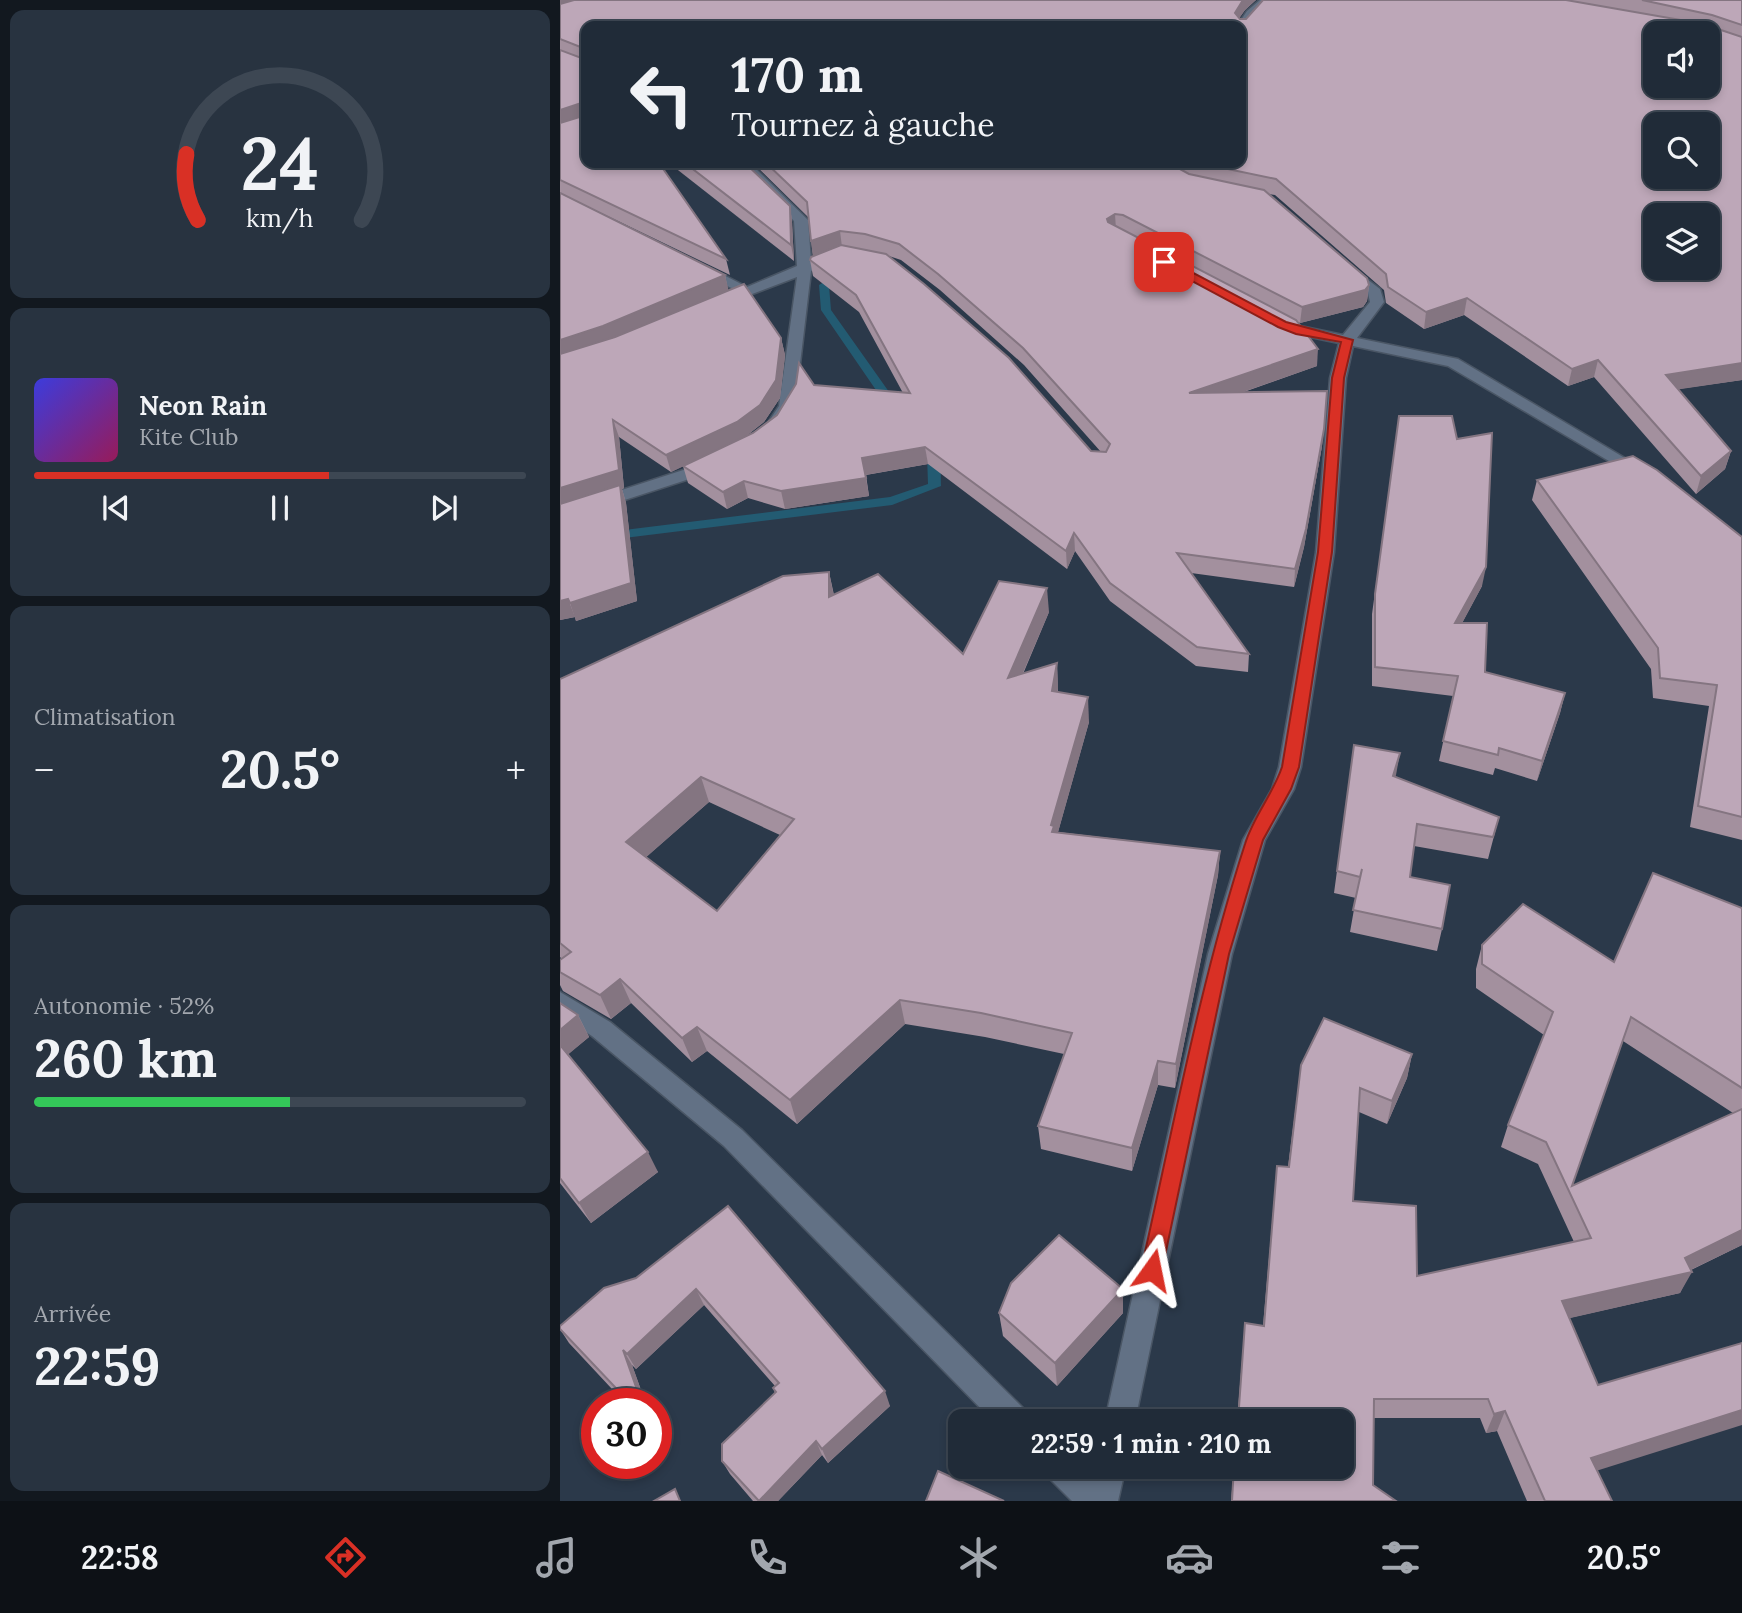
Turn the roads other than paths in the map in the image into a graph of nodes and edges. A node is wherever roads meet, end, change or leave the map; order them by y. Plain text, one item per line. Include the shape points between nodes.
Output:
1 (1266, 0) edge
2 (1246, 21) edge
3 (748, 168) edge
4 (849, 255) edge
5 (1336, 258) edge
6 (689, 263) edge
7 (805, 269) junction
8 (747, 292) junction
9 (723, 302) edge
10 (1270, 318) edge
11 (1347, 340) junction
12 (765, 432) edge
13 (721, 460) edge
14 (1657, 482) edge
15 (560, 516) edge
16 (560, 1002) edge
17 (1002, 1409) edge
18 (1123, 1409) edge
19 (1072, 1479) edge
20 (1107, 1479) edge
21 (1094, 1501) edge
22 (1102, 1501) edge

1 - 2 street
3 - 7 street via 801,220
4 - 7 street via 837,255
5 - 11 street via 1375,292 1377,302
6 - 8 street
7 - 8 street
7 - 12 street via 787,406
8 - 9 street
10 - 11 street via 1296,330
11 - 14 street via 1431,356 1470,370
11 - 18 street via 1338,378 1325,552 1290,767 1254,840 1220,954
13 - 15 street
16 - 17 street via 601,1029 733,1138
19 - 21 street
20 - 22 street

